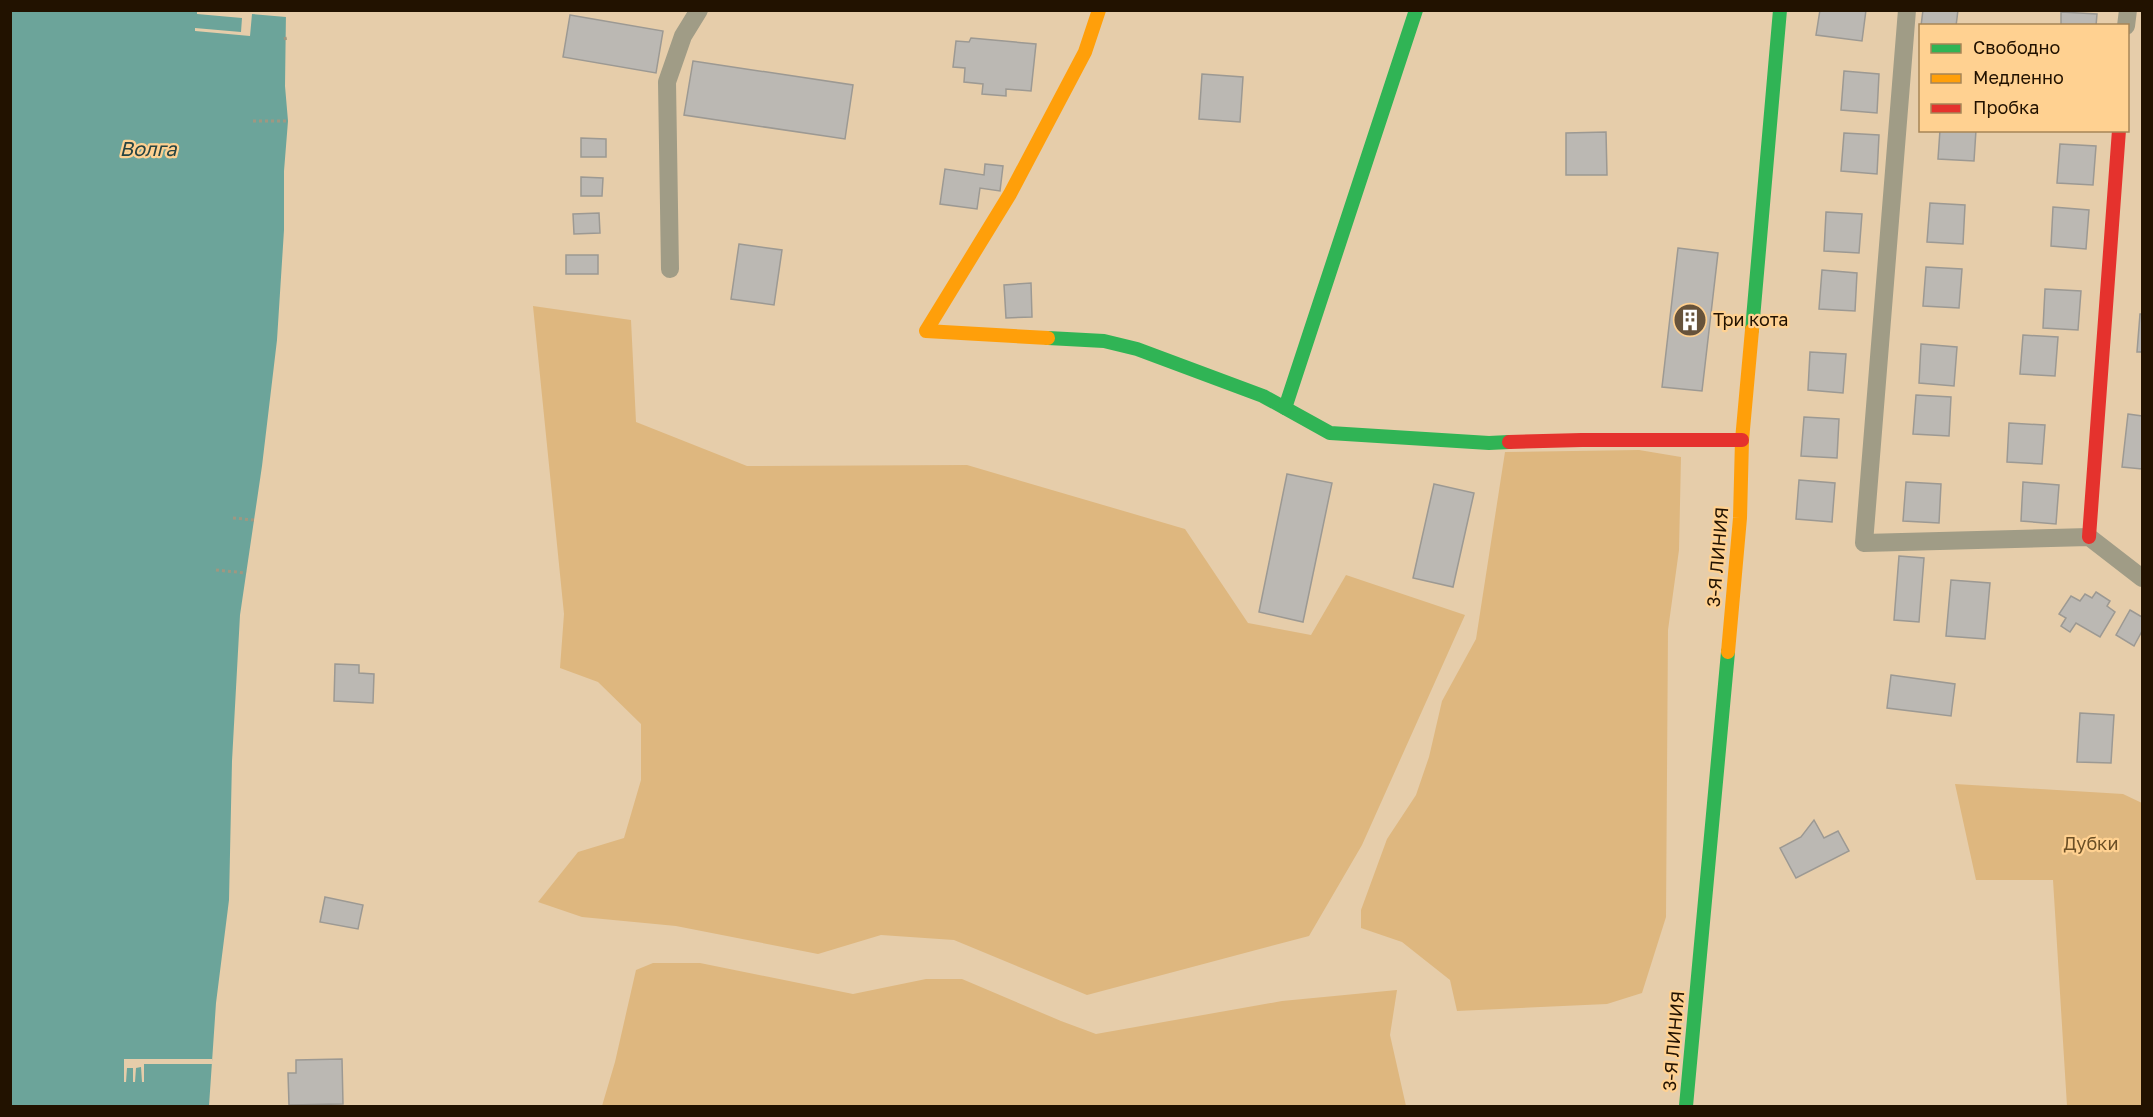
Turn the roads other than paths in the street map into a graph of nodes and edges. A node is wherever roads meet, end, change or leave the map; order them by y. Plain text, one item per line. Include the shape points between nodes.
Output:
1 (699, 10) edge
2 (1099, 10) edge
3 (1416, 10) edge
4 (1780, 10) edge
5 (1907, 10) edge
6 (2119, 132) edge
7 (670, 269) dead end
8 (1285, 408) junction
9 (1743, 440) junction
10 (2089, 537) junction
11 (2142, 578) edge
12 (1686, 1107) edge

1 - 7 street via 683,36 667,82
2 - 8 street via 1085,52 1010,194 926,331 1104,341 1137,349 1263,396
3 - 8 street
4 - 9 street, 3-Я ЛИНИЯ
5 - 10 street via 1864,543
6 - 10 street
8 - 9 street via 1330,434 1489,443
9 - 12 street, 3-Я ЛИНИЯ via 1740,518
10 - 11 street

